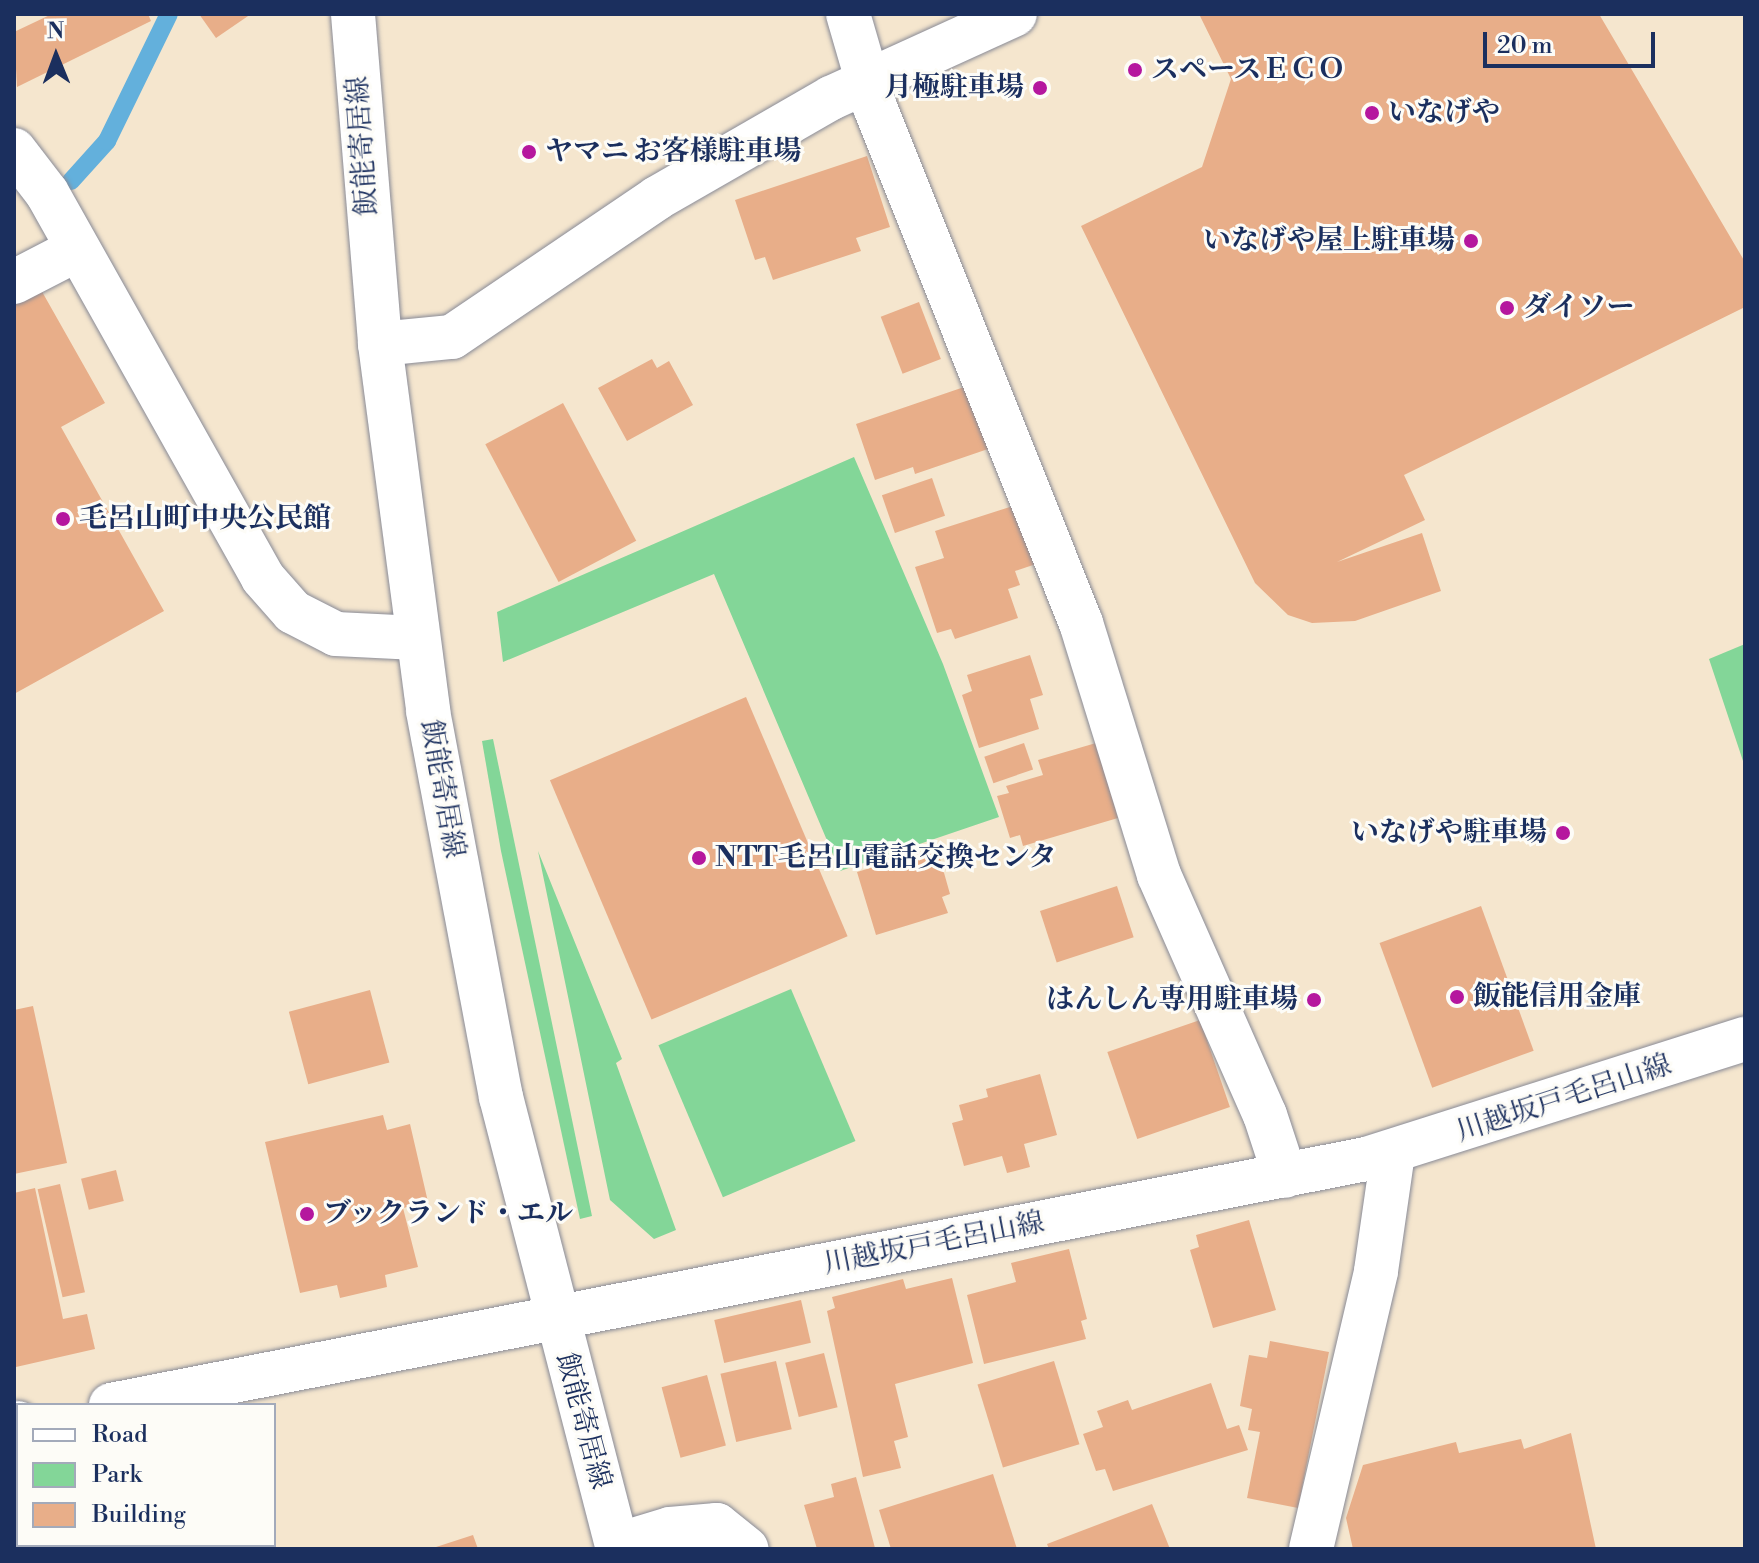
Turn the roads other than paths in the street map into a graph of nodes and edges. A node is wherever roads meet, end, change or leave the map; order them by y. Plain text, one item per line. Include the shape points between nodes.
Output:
1 (353, 14) edge
2 (848, 14) edge
3 (1015, 14) edge
4 (867, 80) junction
5 (14, 150) edge
6 (76, 250) junction
7 (14, 282) edge
8 (380, 344) junction
9 (417, 638) junction
10 (1745, 1039) edge
11 (1393, 1153) junction
12 (1285, 1176) junction
13 (554, 1318) junction
14 (121, 1403) edge
15 (617, 1547) edge
16 (747, 1549) edge
17 (1311, 1549) edge

1 - 8 street, 飯能寄居線
2 - 4 street
3 - 4 street
4 - 8 street via 657,198 452,337
4 - 12 street via 1081,623 1159,875 1265,1115
5 - 6 street via 47,193
6 - 7 street
6 - 9 street via 263,578 293,612 336,634
8 - 9 street, 飯能寄居線
9 - 13 street, 飯能寄居線 via 501,1097
10 - 11 street, 川越坂戸毛呂山線
11 - 12 street, 川越坂戸毛呂山線
11 - 17 street via 1373,1286
12 - 13 street, 川越坂戸毛呂山線
13 - 14 street, 川越坂戸毛呂山線
13 - 15 street, 飯能寄居線
15 - 16 street via 670,1529 717,1525

